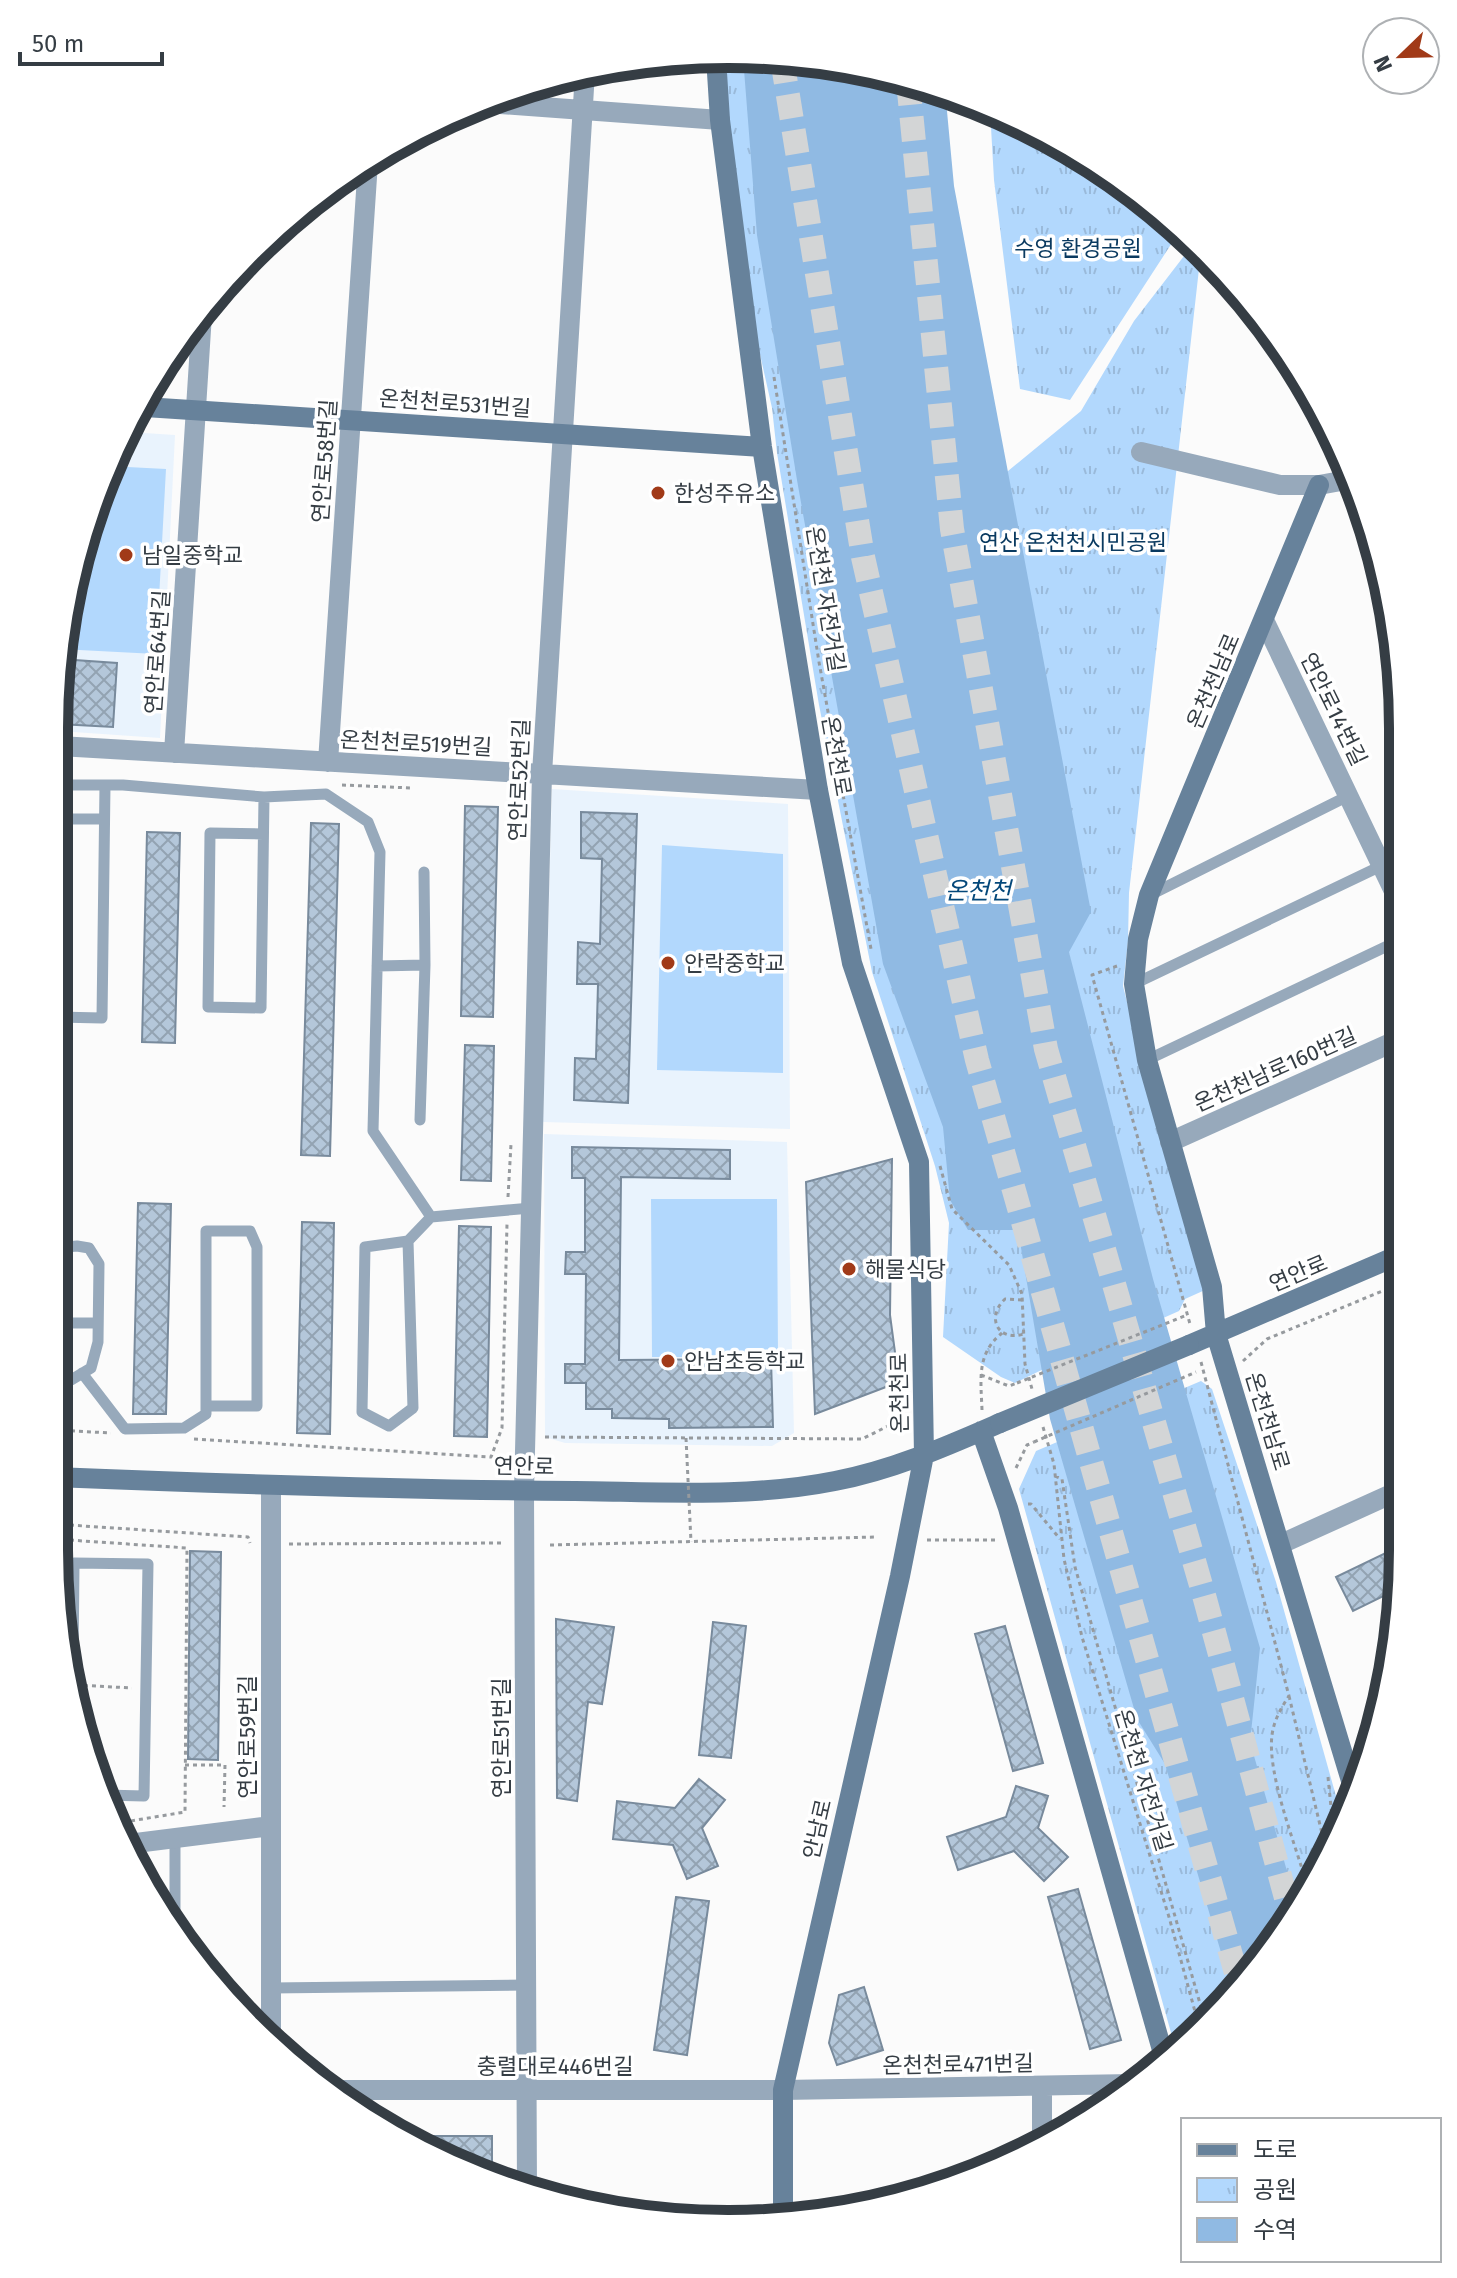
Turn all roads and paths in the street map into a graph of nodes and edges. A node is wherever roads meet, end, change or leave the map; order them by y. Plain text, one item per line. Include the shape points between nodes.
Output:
1 (717, 68) edge
2 (584, 85) edge
3 (511, 105) edge
4 (583, 110) junction
5 (720, 120) junction
6 (363, 179) edge
7 (201, 330) edge
8 (773, 369) dead end
9 (151, 407) edge
10 (196, 410) junction
11 (351, 420) junction
12 (563, 434) junction
13 (762, 447) junction
14 (1141, 452) dead end
15 (1341, 481) edge
16 (1319, 485) junction
17 (1264, 620) junction
18 (68, 747) edge
19 (174, 753) junction
20 (328, 762) junction
21 (542, 774) junction
22 (68, 785) edge
23 (105, 785) junction
24 (818, 790) junction
25 (1348, 796) junction
26 (264, 797) junction
27 (68, 819) edge
28 (104, 819) junction
29 (263, 834) junction
30 (1381, 866) junction
31 (424, 872) dead end
32 (1389, 882) edge
33 (1149, 895) junction
34 (1389, 945) edge
35 (872, 953) dead end
36 (1122, 964) dead end
37 (425, 965) junction
38 (377, 966) junction
39 (1134, 984) junction
40 (68, 1017) edge
41 (1389, 1044) edge
42 (1147, 1060) junction
43 (420, 1120) dead end
44 (512, 1130) dead end
45 (1170, 1142) junction
46 (937, 1156) dead end
47 (531, 1208) junction
48 (507, 1210) junction
49 (431, 1217) junction
50 (408, 1241) junction
51 (68, 1248) edge
52 (1389, 1259) edge
53 (1389, 1288) edge
54 (1022, 1300) junction
55 (1187, 1315) junction
56 (68, 1323) edge
57 (97, 1323) junction
58 (1002, 1333) junction
59 (1024, 1334) junction
60 (1216, 1334) junction
61 (1192, 1344) junction
62 (1243, 1361) dead end
63 (82, 1373) junction
64 (981, 1375) junction
65 (68, 1378) edge
66 (1205, 1379) junction
67 (1033, 1393) dead end
68 (206, 1406) junction
69 (900, 1420) dead end
70 (1042, 1421) dead end
71 (988, 1428) junction
72 (68, 1431) edge
73 (117, 1434) dead end
74 (545, 1437) dead end
75 (686, 1438) junction
76 (195, 1439) dead end
77 (924, 1455) junction
78 (1015, 1472) dead end
79 (1055, 1476) junction
80 (68, 1478) edge
81 (271, 1486) junction
82 (524, 1491) junction
83 (1389, 1495) edge
84 (1008, 1508) junction
85 (68, 1525) edge
86 (248, 1537) dead end
87 (876, 1537) dead end
88 (920, 1540) dead end
89 (1003, 1540) dead end
90 (691, 1542) junction
91 (1062, 1542) junction
92 (516, 1543) dead end
93 (285, 1544) dead end
94 (1281, 1544) junction
95 (550, 1545) dead end
96 (73, 1630) edge
97 (83, 1685) edge
98 (147, 1689) junction
99 (1289, 1696) junction
100 (185, 1765) dead end
101 (1349, 1775) edge
102 (115, 1795) edge
103 (224, 1807) dead end
104 (271, 1826) junction
105 (175, 1836) junction
106 (1323, 1838) edge
107 (136, 1843) edge
108 (1304, 1875) edge
109 (175, 1910) edge
110 (526, 1985) junction
111 (271, 1988) junction
112 (1202, 2010) edge
113 (1196, 2017) edge
114 (271, 2026) edge
115 (1161, 2048) edge
116 (1116, 2085) edge
117 (1042, 2087) junction
118 (527, 2089) junction
119 (349, 2090) edge
120 (783, 2090) junction
121 (1042, 2131) edge
122 (527, 2178) edge
123 (783, 2208) edge

1 - 5 street, 온천천로
2 - 4 street, 연안로52번길
3 - 4 street
4 - 5 street
4 - 12 street, 연안로52번길
5 - 13 street, 온천천로
6 - 11 street, 연안로58번길
7 - 10 street, 연안로64번길
8 - 35 path, 온천천 자전거길
9 - 10 street, 온천천로531번길
10 - 11 street, 온천천로531번길
10 - 19 street, 연안로64번길
11 - 12 street, 온천천로531번길
11 - 20 street, 연안로58번길
12 - 13 street, 온천천로531번길
12 - 21 street, 연안로52번길
13 - 24 street, 온천천로
14 - 16 street via 1280,485
15 - 16 street
16 - 17 street, 온천천남로
17 - 25 street, 연안로14번길
17 - 33 street, 온천천남로
18 - 19 street, 온천천로519번길
19 - 20 street, 온천천로519번길
20 - 21 street, 온천천로519번길
21 - 24 street, 온천천로519번길
21 - 47 street, 연안로52번길
22 - 23 lane
23 - 26 lane
23 - 28 lane
24 - 77 street, 온천천로 via 852,963 919,1162
25 - 30 street, 연안로14번길
25 - 33 lane
26 - 29 lane
26 - 38 lane via 326,794 368,822 380,852
27 - 28 lane
28 - 40 lane via 102,1018
29 - 29 lane via 261,1008 208,1007 210,833
30 - 32 street, 연안로14번길
30 - 39 lane
31 - 37 lane
33 - 39 street, 온천천남로
34 - 42 lane
36 - 55 path via 1092,975
37 - 38 lane
37 - 43 lane
38 - 49 lane via 373,1131
39 - 42 street, 온천천남로
41 - 45 street, 온천천남로160번길
42 - 45 street, 온천천남로
44 - 48 path
45 - 60 street, 온천천남로 via 1212,1287
46 - 54 path via 952,1209 1009,1265
47 - 48 lane
47 - 82 street, 연안로52번길
48 - 49 lane
48 - 76 path via 502,1428 491,1457
49 - 50 lane
50 - 50 lane via 413,1408 389,1426 362,1412 365,1247
51 - 57 lane via 89,1248 99,1264
52 - 60 street, 연안로
53 - 62 path via 1267,1339
54 - 58 path via 1005,1299 997,1306 995,1323
54 - 59 path
55 - 61 path
55 - 64 path, bridge via 1009,1386
56 - 57 lane
57 - 63 lane via 91,1368
58 - 59 path
58 - 64 path via 980,1366
59 - 67 path
60 - 61 street, 연안로
60 - 94 street, 온천천남로
61 - 66 path
61 - 71 street, 연안로, bridge
63 - 65 lane
63 - 68 lane via 125,1429 184,1428 206,1414
64 - 71 path
66 - 78 path, bridge via 1196,1372 1027,1445
66 - 99 path
68 - 68 lane via 206,1231 250,1231 257,1247 257,1406
69 - 75 path via 862,1439
70 - 79 path, 온천천 자전거길
71 - 77 street, 연안로
71 - 84 street
72 - 73 path
74 - 75 path
75 - 90 path, bridge
77 - 82 street, 연안로 via 797,1488
77 - 120 street, 안남로
79 - 91 path, 온천천 자전거길
79 - 112 path via 1062,1479 1075,1567
80 - 81 street, 연안로
81 - 82 street, 연안로
81 - 104 street, 연안로59번길
82 - 110 street, 연안로51번길
83 - 94 street
84 - 91 path, 온천천 자전거길 via 1031,1504
84 - 115 street
85 - 86 path
87 - 90 path
88 - 89 path
90 - 95 path
91 - 113 path, 온천천 자전거길 via 1082,1637
92 - 93 path
94 - 101 street, 온천천남로
96 - 98 lane via 74,1563 148,1564
97 - 98 path
98 - 102 lane via 144,1796
99 - 106 path
99 - 108 path via 1271,1736 1275,1773
100 - 103 path via 225,1765
104 - 105 street
104 - 111 street, 연안로59번길
105 - 107 street
105 - 109 lane
110 - 111 lane
110 - 118 street, 연안로51번길
111 - 114 street, 연안로59번길
116 - 117 street, 온천천로471번길
117 - 120 street, 온천천로471번길
117 - 121 street
118 - 119 street, 충렬대로446번길
118 - 120 street, 충렬대로446번길
118 - 122 street, 연안로51번길
120 - 123 street, 안남로

